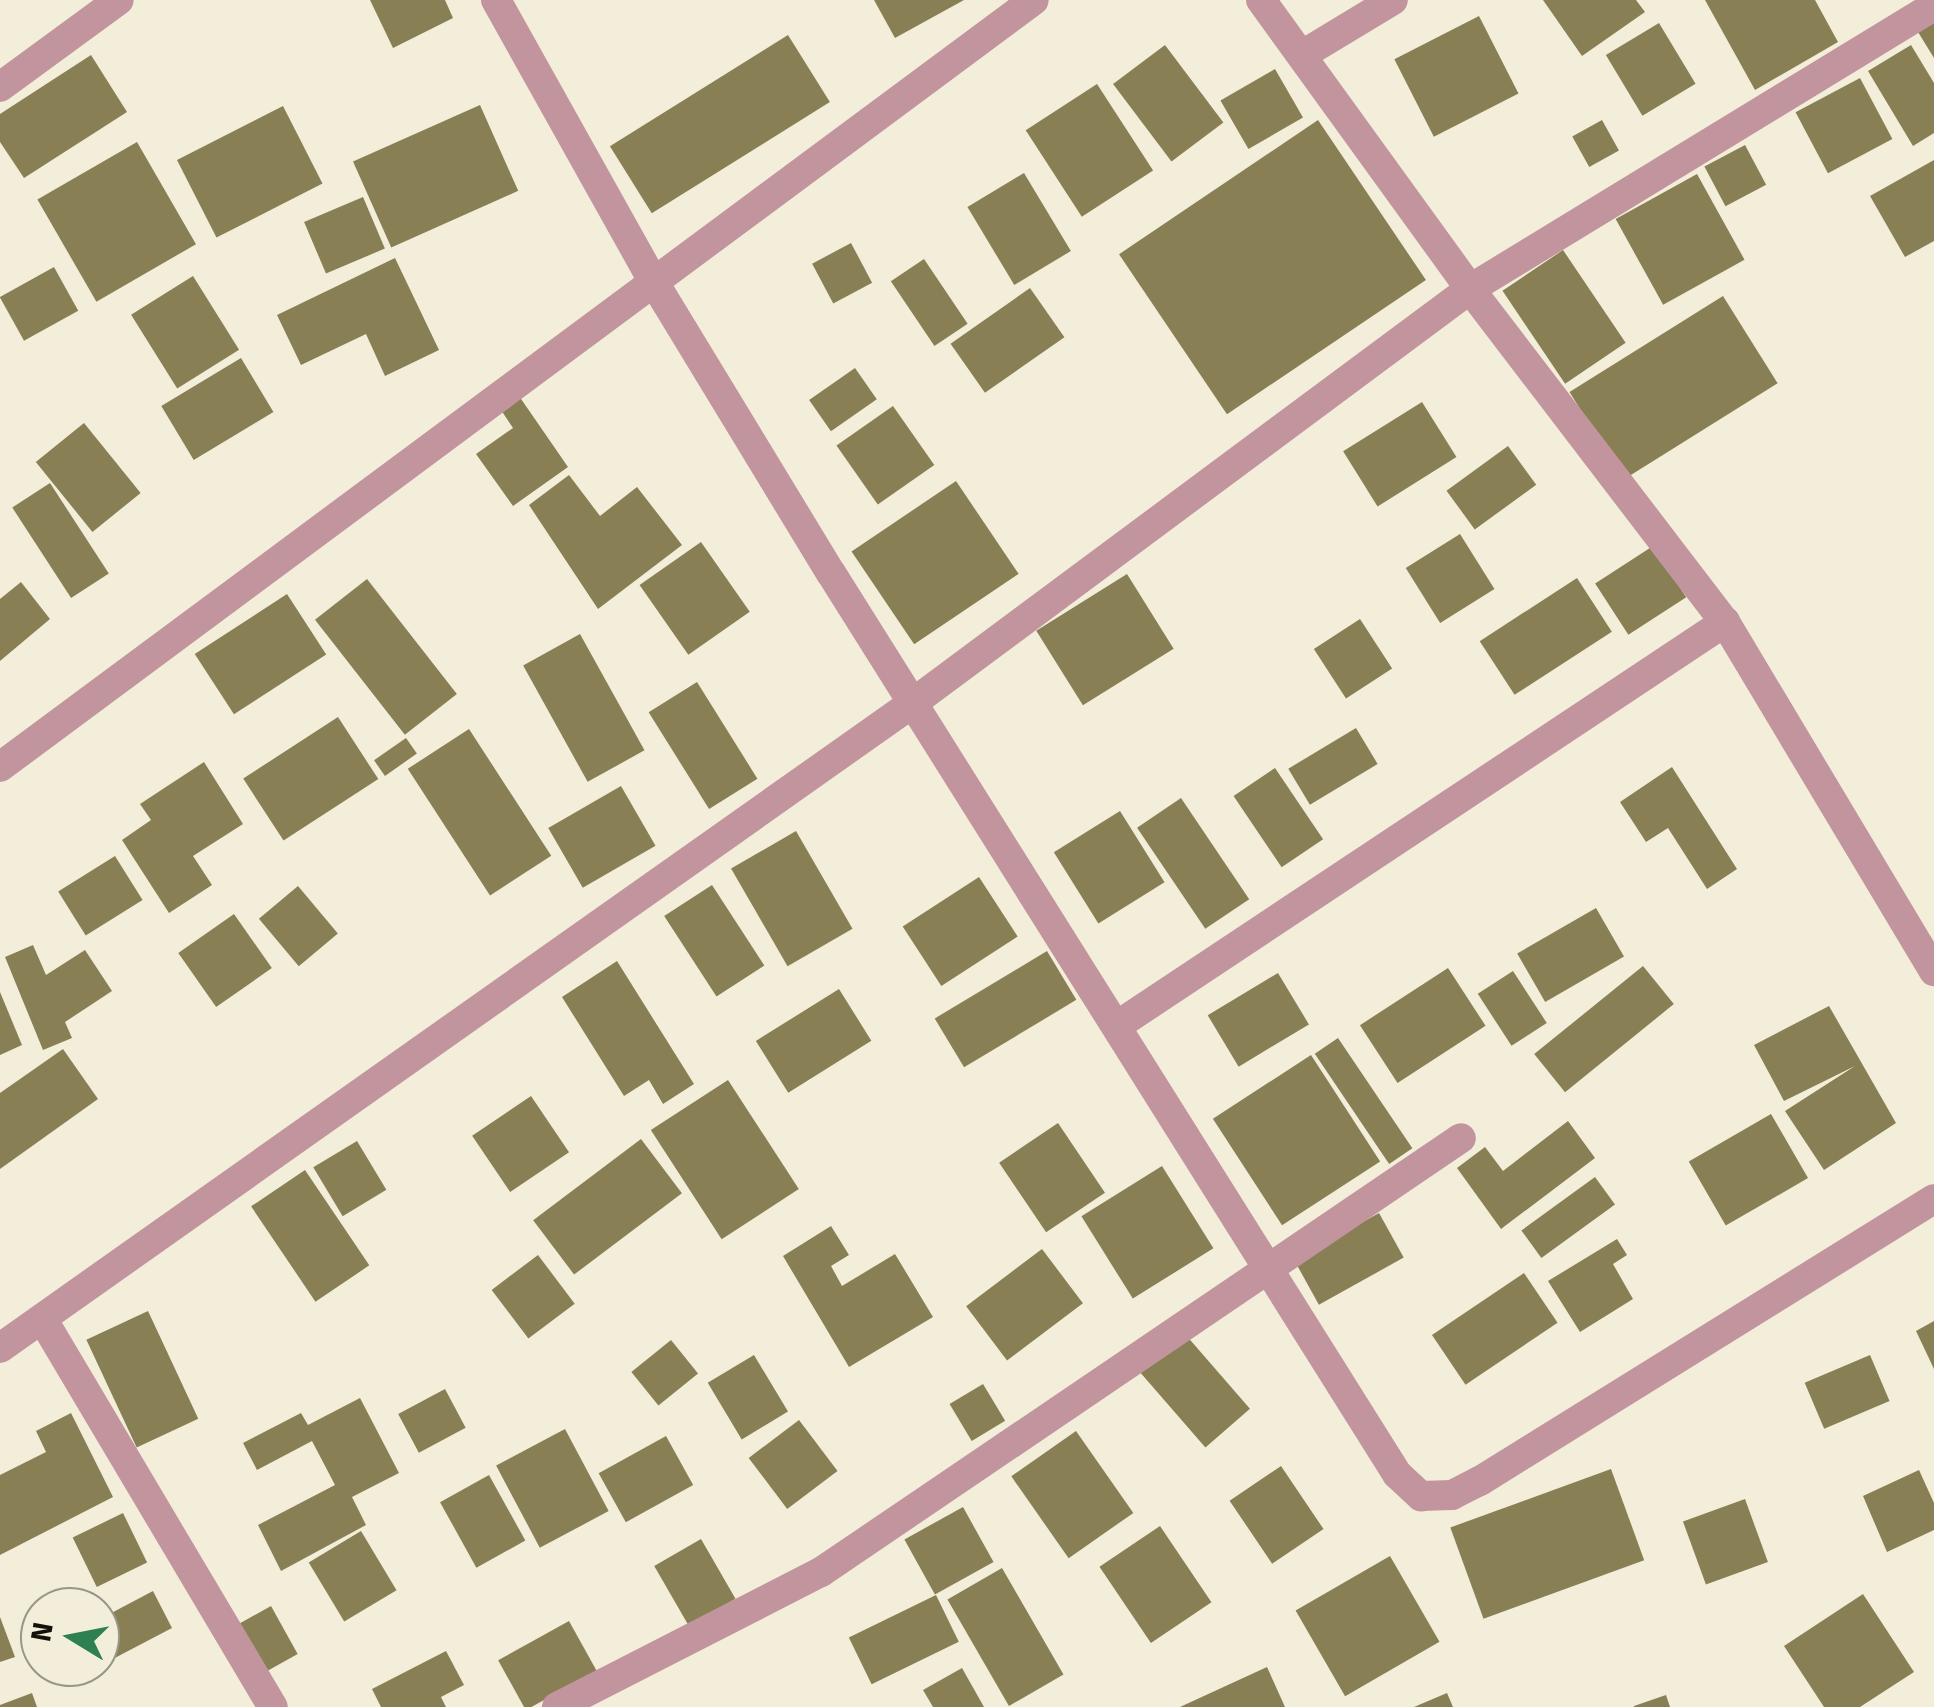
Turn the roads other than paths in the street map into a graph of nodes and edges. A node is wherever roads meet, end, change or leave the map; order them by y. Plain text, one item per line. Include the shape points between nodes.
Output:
1 (118, 0) edge
2 (496, 0) edge
3 (1034, 0) edge
4 (1262, 0) edge
5 (1393, 0) edge
6 (1934, 6) edge
7 (1302, 55) junction
8 (0, 88) edge
9 (652, 279) junction
10 (1470, 290) junction
11 (1725, 622) junction
12 (914, 702) junction
13 (0, 767) edge
14 (1934, 971) edge
15 (1118, 1025) junction
16 (1461, 1138) dead end
17 (1934, 1199) edge
18 (1270, 1264) junction
19 (43, 1320) junction
20 (0, 1348) edge
21 (273, 1707) edge
22 (558, 1707) edge

1 - 8 street
2 - 9 street
3 - 9 street
4 - 7 street
5 - 7 street
6 - 10 street
7 - 10 street
9 - 12 street
9 - 13 street
10 - 11 street
10 - 12 street
11 - 14 street
11 - 15 street
12 - 15 street
12 - 19 street
15 - 18 street
16 - 18 street
17 - 18 street via 1452,1495 1421,1496 1397,1474
18 - 22 street via 821,1572
19 - 20 street
19 - 21 street

